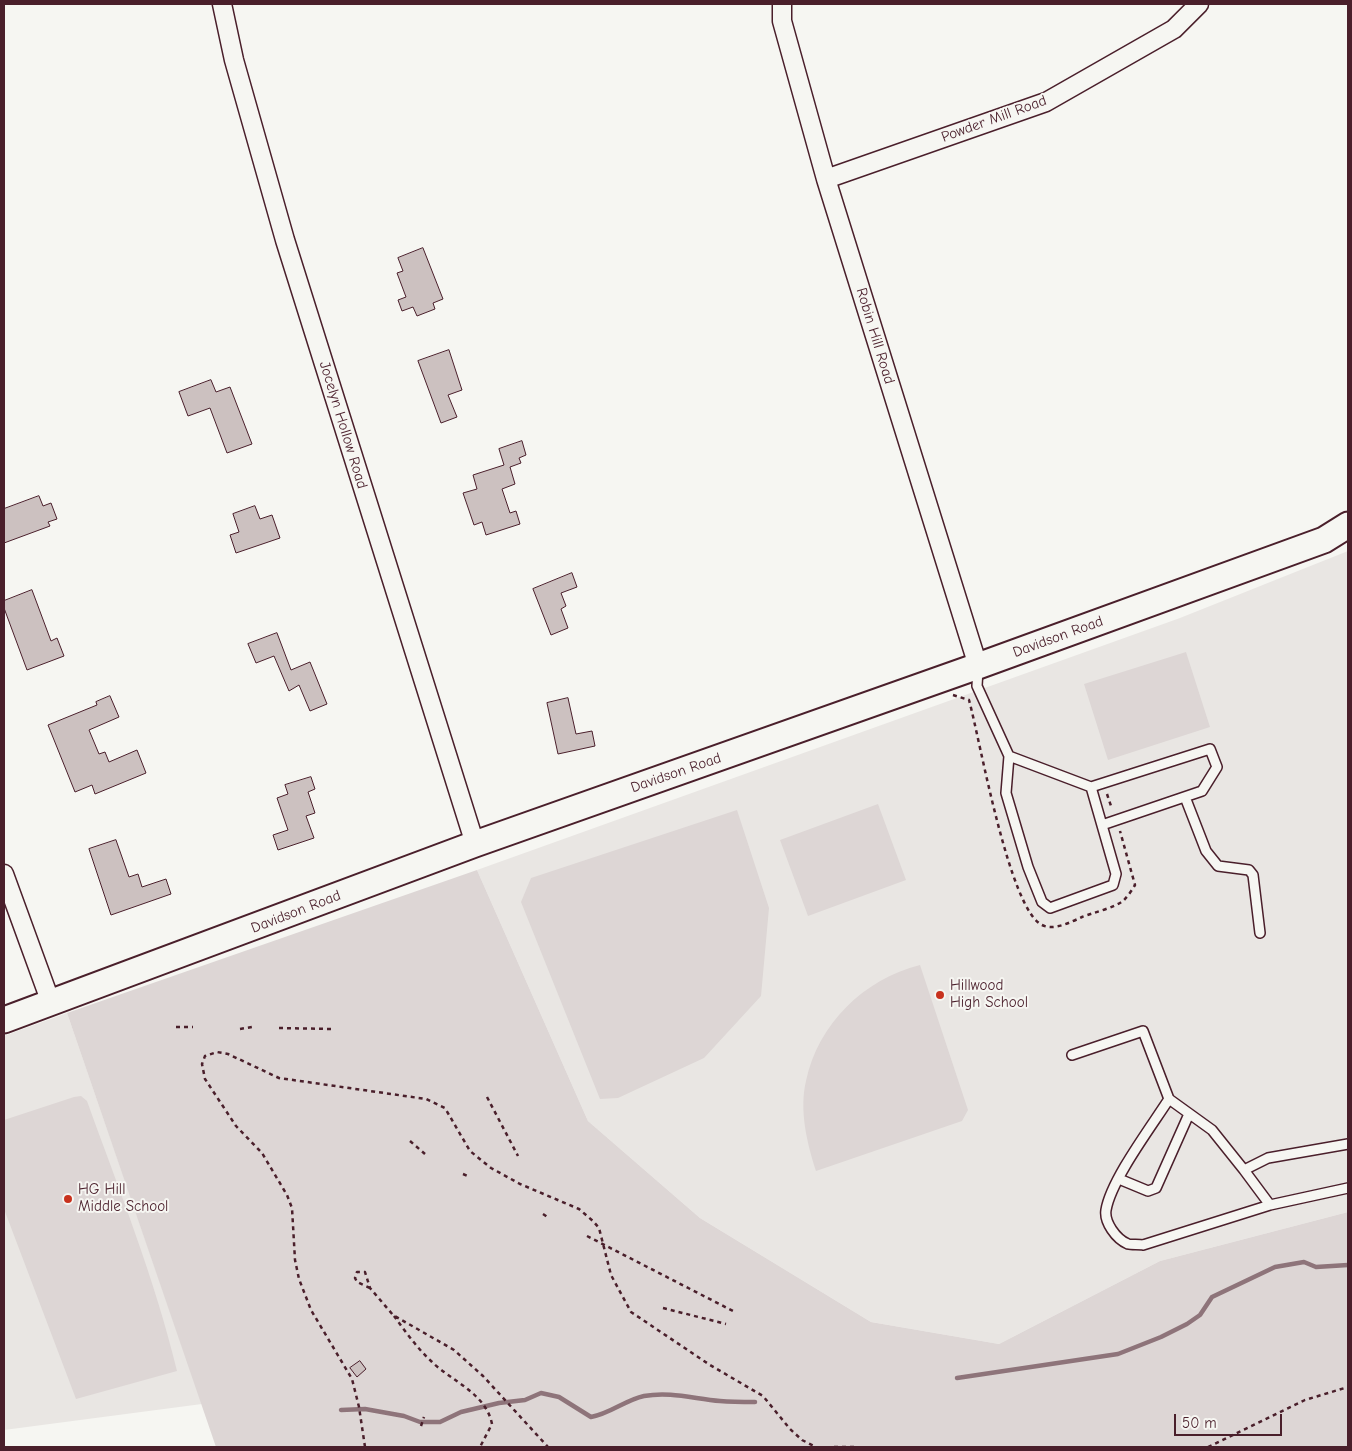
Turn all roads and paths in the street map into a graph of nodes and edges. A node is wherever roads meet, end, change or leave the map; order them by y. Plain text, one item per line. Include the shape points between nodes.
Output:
1 (222, 4) edge
2 (782, 4) edge
3 (1199, 4) edge
4 (826, 179) junction
5 (1348, 525) edge
6 (978, 666) junction
7 (952, 695) dead end
8 (1009, 756) junction
9 (1091, 787) junction
10 (1107, 794) dead end
11 (1185, 797) junction
12 (1114, 813) dead end
13 (1102, 825) junction
14 (1119, 828) dead end
15 (475, 844) junction
16 (4, 874) edge
17 (1260, 933) dead end
18 (51, 1004) junction
19 (4, 1020) edge
20 (176, 1027) dead end
21 (193, 1027) dead end
22 (252, 1027) dead end
23 (279, 1028) dead end
24 (240, 1029) dead end
25 (330, 1029) dead end
26 (1072, 1056) dead end
27 (487, 1097) dead end
28 (1169, 1099) junction
29 (1189, 1114) junction
30 (410, 1141) dead end
31 (1348, 1144) edge
32 (426, 1154) dead end
33 (518, 1156) dead end
34 (1244, 1170) junction
35 (463, 1174) dead end
36 (470, 1177) dead end
37 (1119, 1179) junction
38 (1348, 1188) edge
39 (1270, 1206) junction
40 (543, 1214) dead end
41 (549, 1218) dead end
42 (586, 1236) dead end
43 (604, 1245) junction
44 (370, 1288) junction
45 (663, 1308) dead end
46 (733, 1311) dead end
47 (393, 1315) junction
48 (726, 1324) dead end
49 (1348, 1387) edge
50 (424, 1417) dead end
51 (421, 1426) dead end
52 (365, 1447) edge
53 (480, 1447) edge
54 (548, 1447) edge
55 (816, 1447) edge
56 (834, 1447) edge
57 (855, 1447) edge
58 (1208, 1447) edge

1 - 15 street, Jocelyn Hollow Road via 234,60 285,240
2 - 4 street, Robin Hill Road via 782,21
3 - 4 street, Powder Mill Road via 1174,29 1046,102
4 - 6 street, Robin Hill Road
5 - 6 street, Davidson Road via 1324,540
6 - 8 lane via 977,686
6 - 15 street, Davidson Road
7 - 14 path via 969,700 990,802 1001,837 1027,912 1042,925 1057,927 1123,902 1135,885
8 - 9 lane
8 - 13 lane via 1006,793 1028,867 1042,902 1050,908 1112,886 1116,874
9 - 11 lane via 1210,749 1217,766 1202,791
9 - 13 lane
10 - 12 path
11 - 13 lane
11 - 17 lane via 1206,851 1218,866 1249,870 1253,875
15 - 18 street, Davidson Road
16 - 18 street
18 - 19 street, Davidson Road
20 - 21 path
22 - 24 path
23 - 25 path
26 - 28 lane via 1143,1031
27 - 33 path
28 - 29 lane
28 - 37 lane
29 - 34 lane via 1212,1130
29 - 37 lane via 1156,1188 1148,1190
30 - 32 path
31 - 34 lane via 1268,1158
34 - 39 lane
35 - 36 path
37 - 39 lane via 1111,1190 1106,1212 1116,1235 1127,1244 1143,1245
38 - 39 lane
40 - 41 path
42 - 43 path
43 - 46 path
43 - 52 path via 600,1228 578,1209 520,1184 491,1168 470,1151 452,1118 435,1102 279,1078 228,1054 217,1052 205,1056 202,1064 205,1079 236,1126 262,1153 287,1195 292,1208 299,1279 311,1310 352,1380
43 - 55 path via 612,1275 632,1312 716,1369 763,1396 790,1429
44 - 44 path via 365,1272 357,1272 354,1278 357,1282
44 - 47 path
45 - 48 path
47 - 53 path via 430,1361 458,1380 486,1409 492,1424
47 - 54 path via 454,1350 483,1376
49 - 58 path via 1305,1400
50 - 51 path
56 - 57 path

